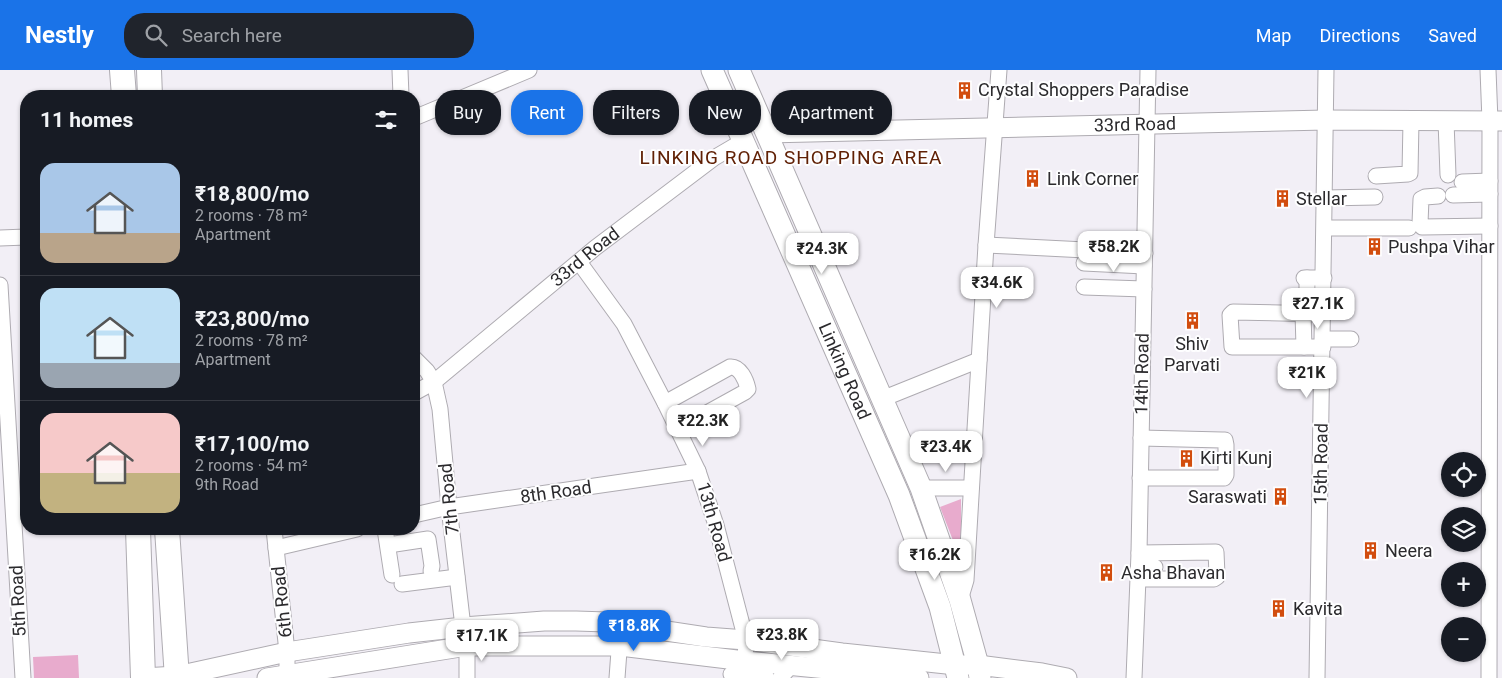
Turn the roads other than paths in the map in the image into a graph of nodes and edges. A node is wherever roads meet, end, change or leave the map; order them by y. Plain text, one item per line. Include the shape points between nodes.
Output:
1 (122, 70) edge
2 (149, 70) edge
3 (400, 70) edge
4 (529, 70) edge
5 (712, 70) edge
6 (739, 70) edge
7 (999, 70) edge
8 (1148, 70) edge
9 (1326, 70) edge
10 (1488, 70) edge
11 (124, 90) edge
12 (150, 90) edge
13 (401, 90) edge
14 (420, 115) edge
15 (1326, 120) junction
16 (1411, 121) junction
17 (1446, 121) junction
18 (1496, 121) edge
19 (1147, 124) junction
20 (994, 128) junction
21 (767, 134) junction
22 (743, 141) junction
23 (1448, 175) dead end
24 (1376, 176) dead end
25 (1462, 182) dead end
26 (1490, 187) junction
27 (1375, 196) dead end
28 (1325, 198) junction
29 (1481, 209) dead end
30 (1485, 226) junction
31 (1325, 228) junction
32 (1409, 228) dead end
33 (20, 237) edge
34 (0, 238) edge
35 (986, 245) junction
36 (1144, 260) junction
37 (579, 262) junction
38 (1084, 264) dead end
39 (1324, 278) junction
40 (0, 285) edge
41 (1084, 287) dead end
42 (1144, 289) junction
43 (1324, 297) junction
44 (1303, 313) junction
45 (1323, 314) junction
46 (1351, 339) dead end
47 (1323, 343) junction
48 (1304, 347) junction
49 (2, 354) edge
50 (979, 360) junction
51 (420, 364) edge
52 (434, 382) junction
53 (3, 385) edge
54 (420, 390) edge
55 (882, 399) junction
56 (665, 402) junction
57 (678, 429) junction
58 (1141, 438) junction
59 (1145, 463) junction
60 (698, 471) junction
61 (921, 488) junction
62 (971, 488) junction
63 (899, 495) junction
64 (449, 507) junction
65 (420, 514) edge
66 (138, 535) edge
67 (167, 535) edge
68 (275, 535) edge
69 (320, 535) edge
70 (417, 535) edge
71 (418, 540) junction
72 (394, 543) edge
73 (276, 548) junction
74 (456, 565) junction
75 (1139, 566) junction
76 (1155, 567) dead end
77 (428, 572) junction
78 (960, 600) junction
79 (621, 624) junction
80 (463, 627) junction
81 (746, 640) junction
82 (467, 646) junction
83 (620, 646) junction
84 (798, 648) junction
85 (287, 652) junction
86 (735, 668) edge
87 (957, 672) edge
88 (979, 672) edge
89 (781, 673) edge
90 (287, 675) junction
91 (1033, 675) edge
92 (177, 677) edge
93 (22, 678) edge
94 (142, 678) edge
95 (267, 678) edge
96 (467, 678) edge
97 (616, 678) edge
98 (919, 678) edge
99 (1067, 678) edge
100 (1134, 678) edge
101 (1317, 678) edge
102 (1489, 678) edge

1 - 11 main road
2 - 12 main road
3 - 13 street
4 - 14 street
5 - 22 main road, Linking Road
6 - 21 main road, Linking Road
7 - 20 street
8 - 19 street, 14th Road
9 - 15 street, 15th Road
10 - 18 street
15 - 16 street, 33rd Road
15 - 19 street, 33rd Road
15 - 28 street, 15th Road
16 - 17 street, 33rd Road
16 - 24 street via 1410,173
17 - 18 street, 33rd Road
17 - 23 street
18 - 26 street
19 - 20 street, 33rd Road
19 - 36 street, 14th Road
20 - 21 street, 33rd Road
20 - 35 street
21 - 55 main road, Linking Road
22 - 37 street, 33rd Road via 714,158
22 - 63 main road, Linking Road
25 - 26 street
26 - 30 street
26 - 30 street via 1421,199 1422,227
27 - 28 street
28 - 31 street, 15th Road
29 - 30 street
30 - 102 street
31 - 32 street
31 - 39 street, 15th Road
33 - 34 street
35 - 36 street
35 - 50 street
36 - 38 street
36 - 42 street, 14th Road
37 - 52 street, 33rd Road
37 - 56 street, 13th Road via 624,324
39 - 43 street, 15th Road
39 - 43 street via 1306,278 1306,297
40 - 49 street, 5th Road
41 - 42 street
42 - 58 street, 14th Road
43 - 45 street, 15th Road
44 - 45 street
44 - 48 street
44 - 48 street via 1233,312 1230,315 1232,348
45 - 47 street, 15th Road
46 - 47 street
47 - 48 street
47 - 101 street, 15th Road
49 - 53 street, 5th Road
50 - 55 street
50 - 62 street
51 - 52 street, 7th Road
52 - 54 street, 33rd Road
52 - 64 street, 7th Road via 440,409
53 - 93 street, 5th Road
55 - 61 main road, Linking Road
56 - 57 street, 13th Road
56 - 57 street via 730,367 739,370 747,385 745,392
57 - 60 street, 13th Road
58 - 59 street, 14th Road
58 - 59 street via 1225,440 1226,445 1225,477 1221,479
59 - 75 street, 14th Road
60 - 64 street, 8th Road
60 - 81 street, 13th Road via 716,525
61 - 62 street
61 - 63 main road
61 - 78 main road, Linking Road
62 - 78 street via 966,580
63 - 87 main road, Linking Road via 940,607
64 - 65 street, 8th Road
64 - 74 street, 7th Road
66 - 94 main road
67 - 92 main road
68 - 73 street, 6th Road
69 - 73 street
70 - 71 street
71 - 72 street
71 - 77 street via 428,540
72 - 77 street via 397,579
73 - 85 street, 6th Road
74 - 77 street
74 - 77 street
74 - 80 street, 7th Road
75 - 76 street
75 - 100 street, 14th Road
78 - 88 main road, Linking Road
79 - 80 street via 544,621
79 - 81 street
79 - 83 street
80 - 82 street, 7th Road
80 - 85 street
81 - 84 street
81 - 86 street, 13th Road
82 - 83 street
82 - 90 street
82 - 96 street, 7th Road
83 - 86 street
83 - 97 street
84 - 87 street
84 - 89 street
85 - 90 street, 6th Road
85 - 92 street
86 - 89 street
87 - 88 street
88 - 91 street
89 - 98 street
90 - 95 street
91 - 99 street
92 - 94 street

